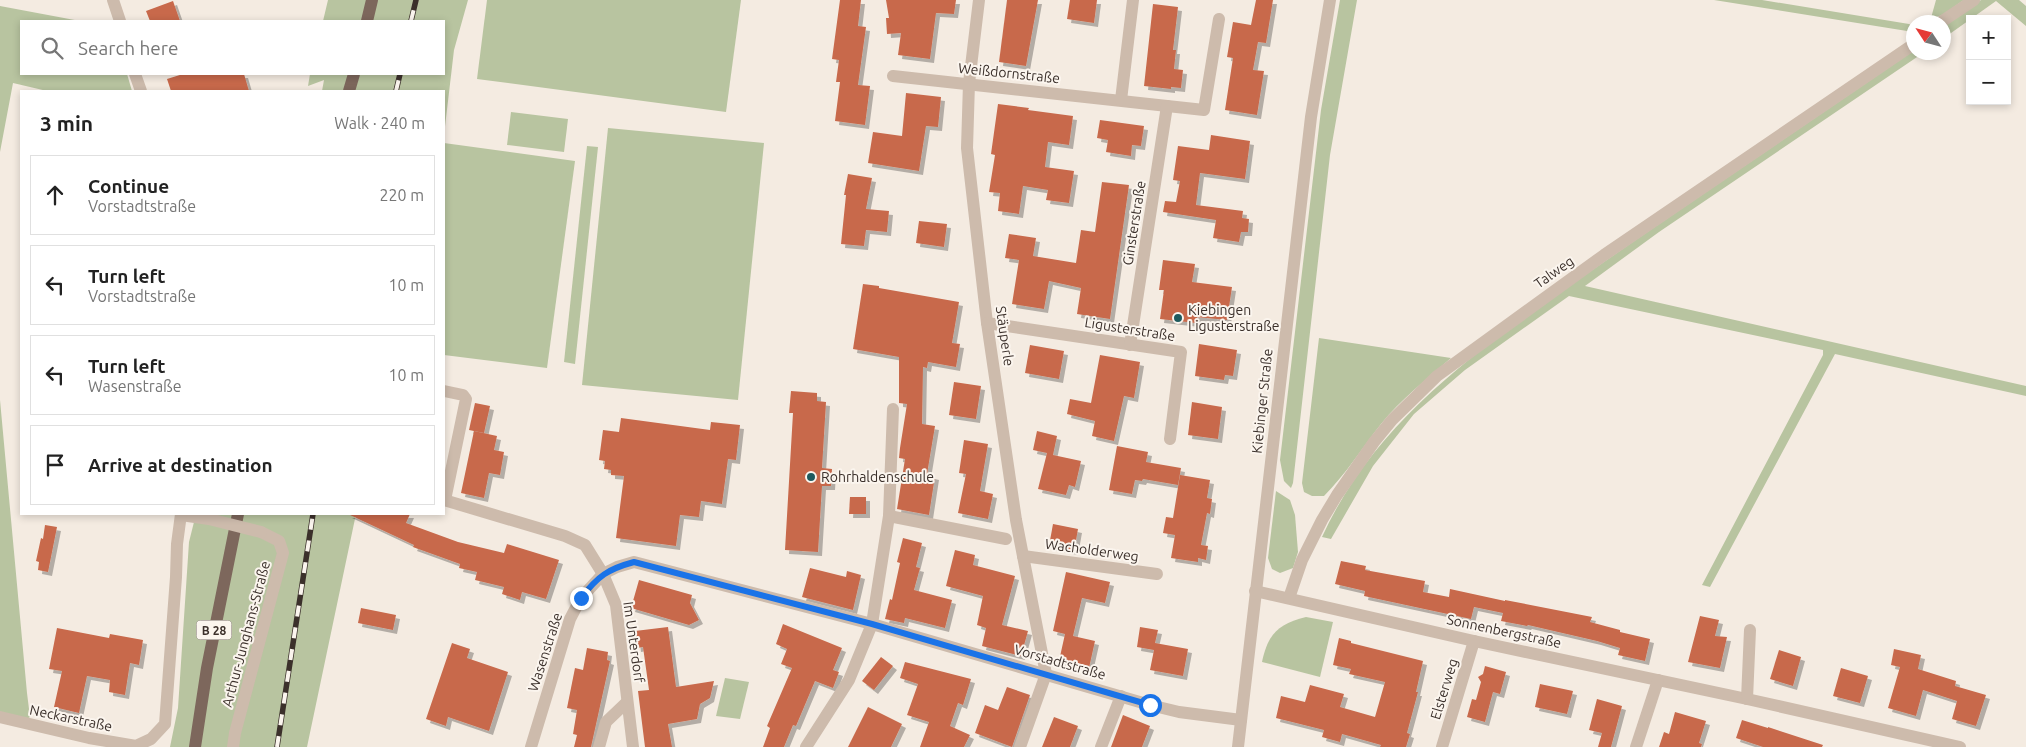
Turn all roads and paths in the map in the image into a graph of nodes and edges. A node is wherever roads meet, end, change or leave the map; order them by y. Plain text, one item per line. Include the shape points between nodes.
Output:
1 (114, 0) edge
2 (372, 0) edge
3 (979, 0) edge
4 (1133, 0) edge
5 (1330, 0) edge
6 (1974, 0) edge
7 (1951, 15) edge
8 (1219, 19) dead end
9 (120, 20) edge
10 (367, 20) edge
11 (1906, 49) edge
12 (136, 75) edge
13 (354, 75) edge
14 (893, 76) dead end
15 (969, 83) junction
16 (141, 90) edge
17 (349, 90) edge
18 (1121, 100) junction
19 (1167, 106) junction
20 (987, 323) junction
21 (1130, 345) junction
22 (445, 391) edge
23 (893, 409) dead end
24 (1170, 440) dead end
25 (445, 495) edge
26 (445, 500) edge
27 (181, 515) edge
28 (186, 515) edge
29 (238, 515) edge
30 (889, 516) junction
31 (1006, 539) dead end
32 (1023, 556) junction
33 (603, 574) junction
34 (1157, 574) dead end
35 (1256, 592) junction
36 (1289, 598) junction
37 (872, 624) junction
38 (1750, 630) dead end
39 (1474, 641) junction
40 (1046, 674) junction
41 (1658, 680) junction
42 (1121, 696) junction
43 (1747, 698) junction
44 (627, 702) junction
45 (0, 717) edge
46 (1241, 720) junction
47 (136, 746) edge
48 (195, 747) edge
49 (233, 747) edge
50 (531, 747) edge
51 (599, 747) edge
52 (633, 747) edge
53 (806, 747) edge
54 (1020, 747) edge
55 (1101, 747) edge
56 (1238, 747) edge
57 (1442, 747) edge
58 (1636, 747) edge
59 (1960, 747) edge

1 - 9 street
2 - 10 main road
3 - 15 street, Stäuperle
4 - 18 street
5 - 35 street, Kiebinger Straße via 1311,117
6 - 7 street
8 - 19 street, Weißdornstraße via 1204,110
11 - 36 street, Talweg via 1604,255 1438,376 1392,420 1342,487 1305,553
12 - 16 street
13 - 17 main road
14 - 15 street, Weißdornstraße
15 - 18 street, Weißdornstraße
15 - 20 street, Stäuperle via 967,148
18 - 19 street, Weißdornstraße
19 - 21 street, Ginsterstraße
20 - 21 street, Ligusterstraße
20 - 32 street, Stäuperle
21 - 24 street, Ligusterstraße via 1181,352
22 - 25 street, Im Unterdorf via 463,395 466,399
23 - 30 street
26 - 33 street, Im Unterdorf via 585,545
27 - 47 street, Arthur-Junghans-Straße via 165,724 151,739
28 - 49 street, Arthur-Junghans-Straße, bridge via 262,532 279,541 283,553
29 - 48 main road, B 28
30 - 31 street
30 - 37 street
32 - 34 street, Wacholderweg
32 - 40 street, Stäuperle
33 - 37 street, Vorstadtstraße via 634,562
33 - 44 street, Im Unterdorf via 616,605
33 - 50 street, Wasenstraße via 581,598 570,619
35 - 36 street, Sonnenbergstraße
35 - 46 street, Kiebinger Straße
36 - 39 street, Sonnenbergstraße
37 - 40 street, Vorstadtstraße
37 - 53 street via 849,680
38 - 43 street
39 - 41 street, Sonnenbergstraße
39 - 57 street, Elsterweg
40 - 42 street, Vorstadtstraße
40 - 54 street
41 - 43 street, Sonnenbergstraße
41 - 58 street
42 - 46 street, Vorstadtstraße via 1179,712
42 - 55 street
43 - 59 street, Sonnenbergstraße
44 - 51 street via 606,722
44 - 52 street, Im Unterdorf
45 - 47 street, Neckarstraße
46 - 56 street, Kiebinger Straße

